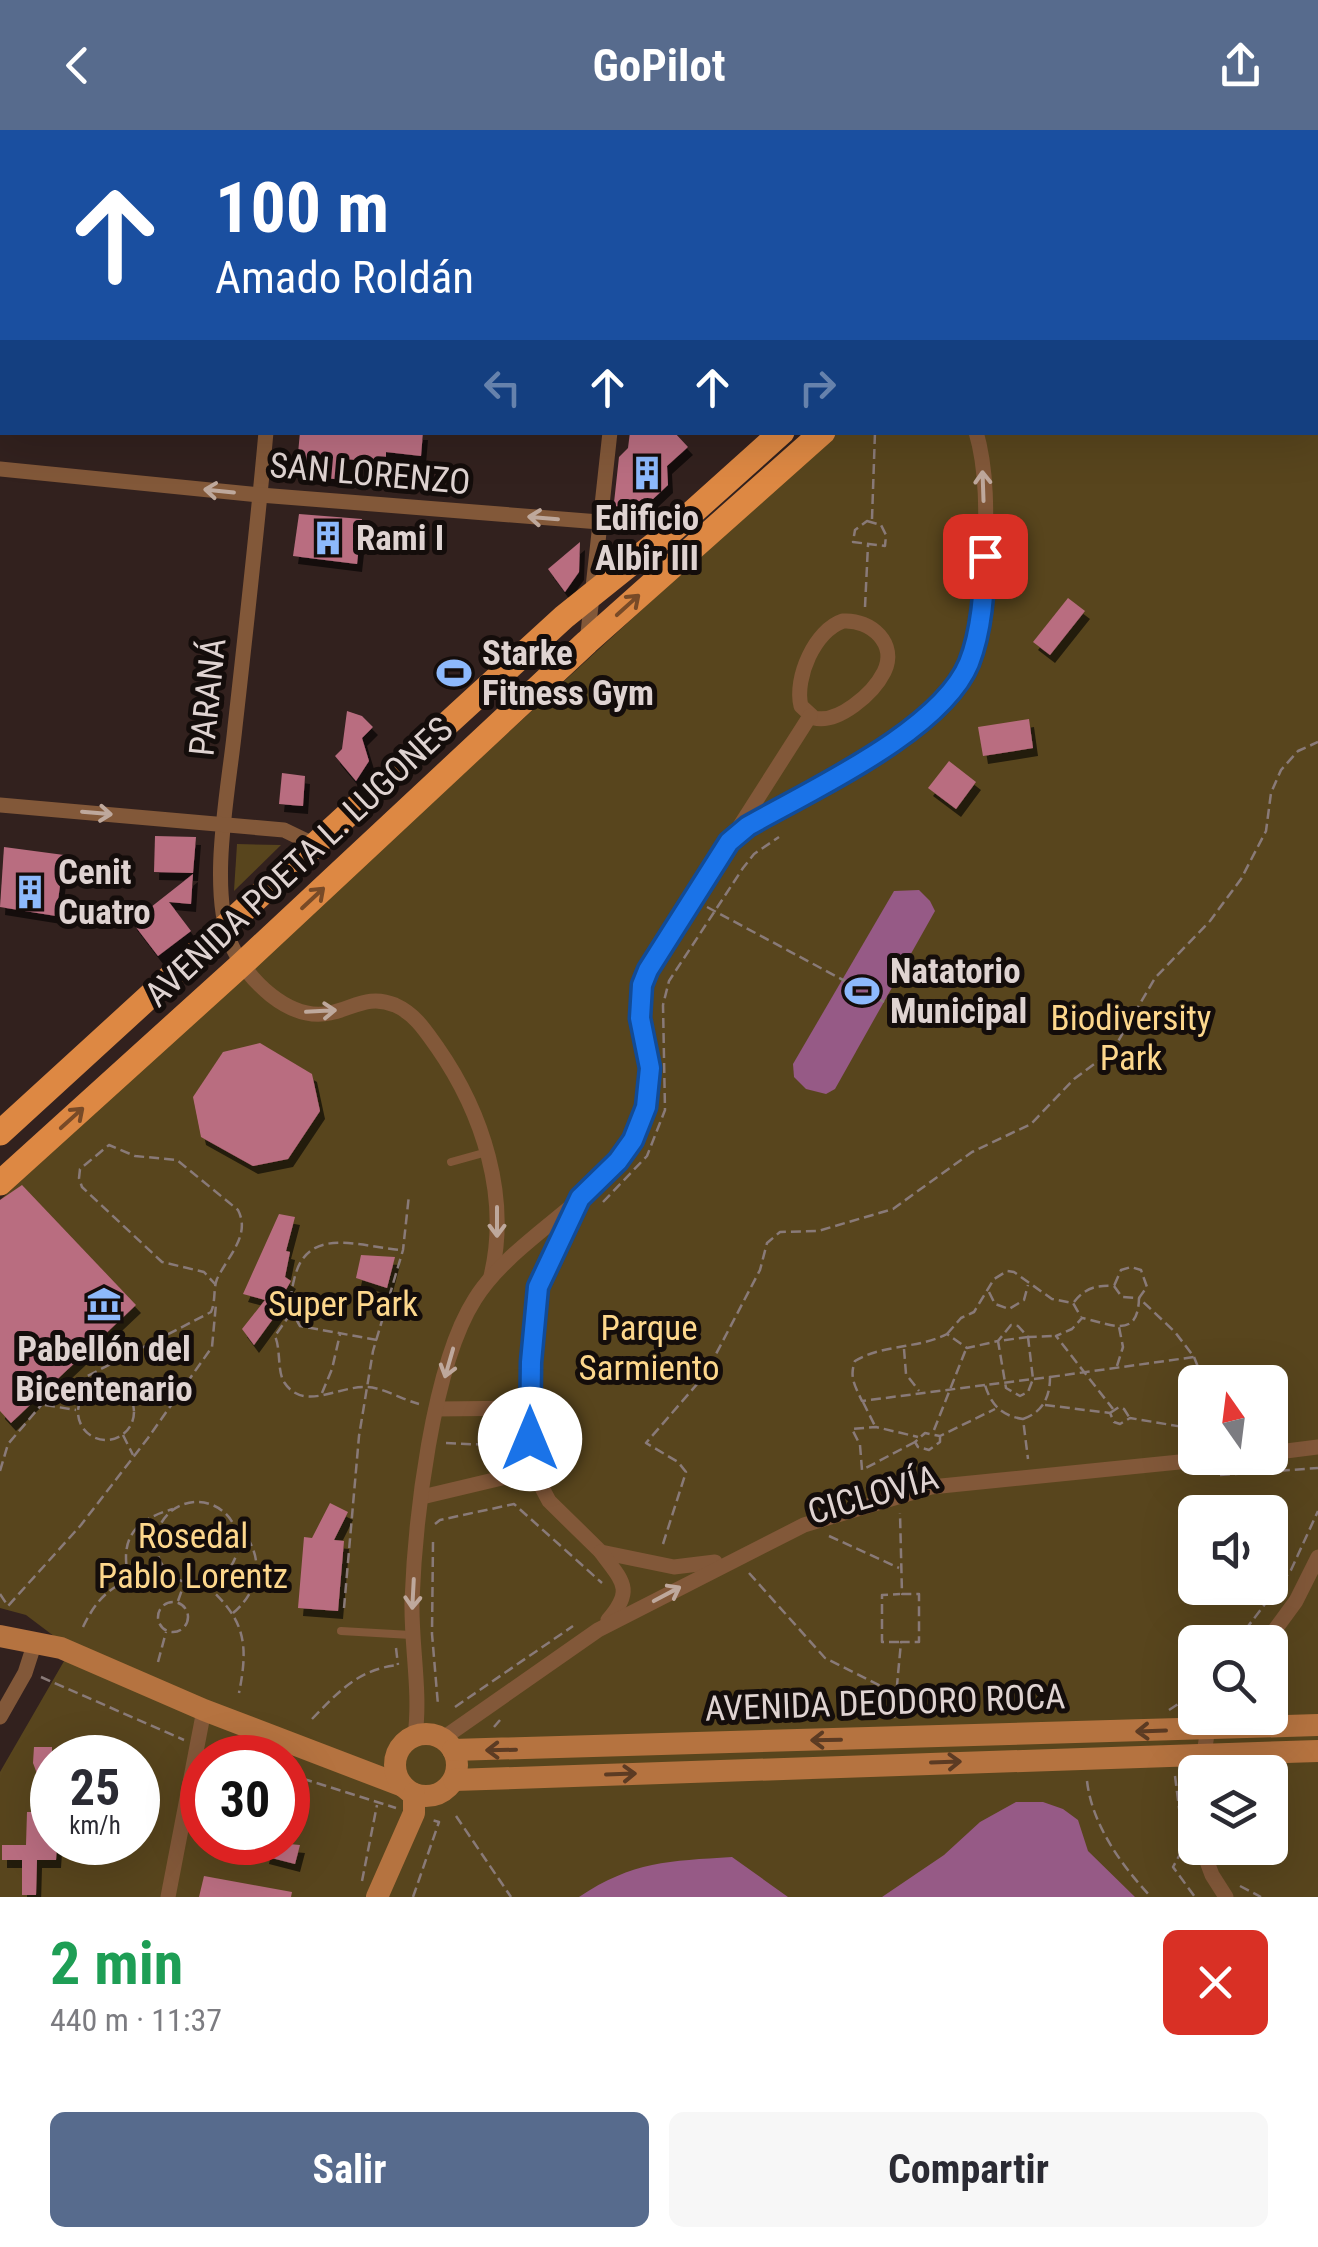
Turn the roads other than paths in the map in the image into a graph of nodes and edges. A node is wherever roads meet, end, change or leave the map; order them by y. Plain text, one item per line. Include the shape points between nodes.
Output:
1 (266, 435) edge
2 (610, 435) edge
3 (779, 435) edge
4 (820, 435) edge
5 (976, 435) edge
6 (0, 470) edge
7 (260, 495) junction
8 (600, 522) junction
9 (675, 528) junction
10 (591, 594) junction
11 (587, 642) junction
12 (810, 716) junction
13 (0, 805) edge
14 (225, 824) junction
15 (729, 842) junction
16 (312, 844) junction
17 (225, 925) junction
18 (242, 964) junction
19 (0, 1134) edge
20 (487, 1152) junction
21 (451, 1162) dead end
22 (0, 1183) edge
23 (583, 1194) junction
24 (491, 1276) junction
25 (530, 1408) junction
26 (436, 1409) junction
27 (1318, 1448) edge
28 (1288, 1451) edge
29 (1178, 1462) edge
30 (536, 1470) junction
31 (422, 1497) junction
32 (601, 1552) junction
33 (1318, 1557) edge
34 (736, 1558) junction
35 (1278, 1625) edge
36 (598, 1630) junction
37 (340, 1631) dead end
38 (414, 1635) junction
39 (0, 1636) edge
40 (35, 1642) junction
41 (204, 1710) junction
42 (0, 1716) edge
43 (1288, 1724) edge
44 (1318, 1725) edge
45 (1178, 1729) edge
46 (415, 1736) junction
47 (448, 1744) junction
48 (1318, 1751) edge
49 (397, 1755) junction
50 (1282, 1755) edge
51 (1178, 1758) edge
52 (340, 1764) junction
53 (454, 1780) junction
54 (410, 1797) junction
55 (1208, 1865) edge
56 (1230, 1889) edge
57 (368, 1895) edge
58 (168, 1897) edge

1 - 7 street, PARANÁ
2 - 8 street
3 - 9 main road, AVENIDA POETA L. LUGONES
11 -> 4 main road, AVENIDA POETA L. LUGONES
15 -> 5 street via 900,737 959,682 976,638 984,586
7 -> 6 street, SAN LORENZO
8 -> 7 street, SAN LORENZO
7 - 14 street, PARANÁ
8 - 9 street, SAN LORENZO
8 - 10 street
9 - 10 main road, AVENIDA POETA L. LUGONES
10 - 11 street
10 - 16 main road, AVENIDA POETA L. LUGONES
18 -> 11 main road, AVENIDA POETA L. LUGONES
12 - 12 street via 799,693 822,634 844,621 872,627 886,649 883,674 838,716
12 - 15 street
13 -> 14 street
14 - 16 street via 284,830
14 - 17 street, PARANÁ
15 - 23 street via 642,985 640,1018 650,1068 646,1107 618,1161
16 - 17 main road, AVENIDA POETA L. LUGONES
17 - 18 street, PARANÁ
17 - 19 main road, AVENIDA POETA L. LUGONES
18 -> 20 street via 299,1012 325,1014 374,1000 408,1012 460,1083
22 -> 18 main road, AVENIDA POETA L. LUGONES
20 - 21 lane
20 -> 24 street via 498,1212
23 - 24 street
23 - 25 street via 538,1287
24 -> 26 street via 456,1340
25 - 26 street
25 - 30 street
26 - 31 street
27 - 28 street
29 - 34 street via 900,1494 804,1525
30 - 31 street
30 - 32 street via 549,1501
31 -> 38 street
32 - 34 street via 674,1568
32 - 36 street via 623,1582 624,1598
33 - 35 street
36 -> 34 street
36 - 47 street
37 - 38 lane
38 - 46 street
39 - 40 main road
40 - 41 main road
40 - 42 street
41 - 52 main road
41 - 58 street
43 - 44 main road, AVENIDA DEODORO ROCA
45 -> 47 main road, AVENIDA DEODORO ROCA
46 - 47 main road via 434,1735
46 - 49 main road
47 - 53 main road via 457,1760
48 - 50 main road, AVENIDA DEODORO ROCA
49 - 52 main road
49 - 54 main road via 396,1771
53 -> 51 main road, AVENIDA DEODORO ROCA
52 - 54 main road
53 - 54 main road via 440,1793
54 - 57 main road
55 - 56 street

